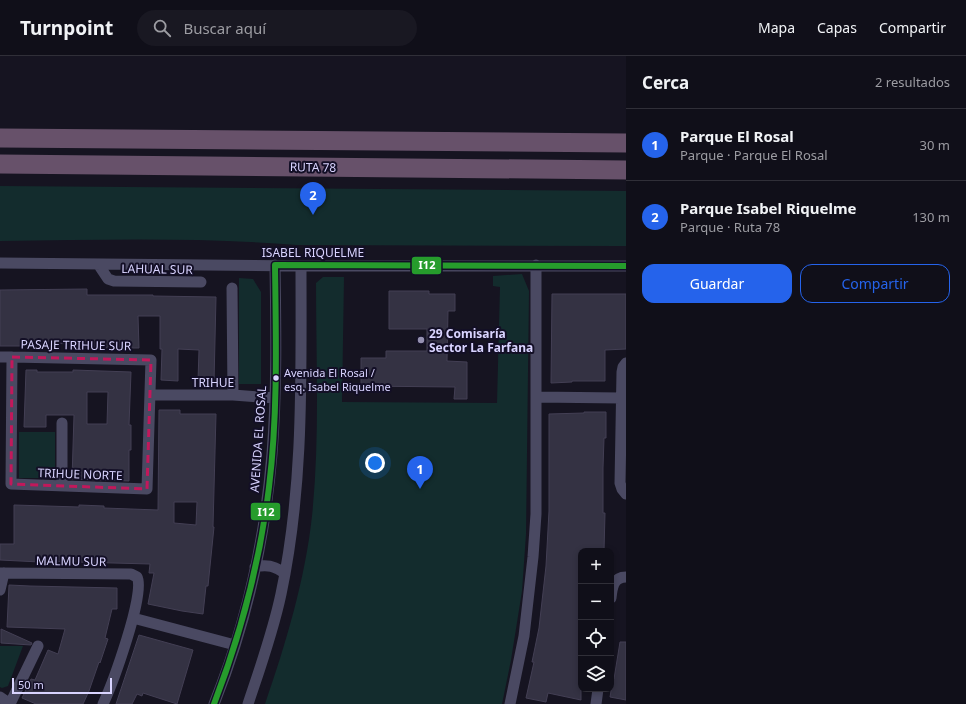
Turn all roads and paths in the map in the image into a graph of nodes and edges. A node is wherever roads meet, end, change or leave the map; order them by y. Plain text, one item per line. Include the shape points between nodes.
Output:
1 (0, 138) edge
2 (626, 143) edge
3 (0, 164) edge
4 (626, 170) edge
5 (0, 263) edge
6 (98, 264) junction
7 (536, 265) junction
8 (275, 266) junction
9 (301, 266) junction
10 (626, 266) edge
11 (201, 282) dead end
12 (232, 288) dead end
13 (0, 357) edge
14 (12, 357) junction
15 (626, 364) edge
16 (150, 395) junction
17 (233, 395) junction
18 (536, 397) junction
19 (275, 398) junction
20 (621, 398) junction
21 (62, 423) dead end
22 (62, 486) junction
23 (626, 494) edge
24 (255, 567) junction
25 (2, 573) edge
26 (285, 574) junction
27 (626, 577) edge
28 (614, 586) edge
29 (0, 590) edge
30 (133, 618) junction
31 (236, 645) junction
32 (38, 646) dead end
33 (598, 692) edge
34 (0, 697) edge
35 (10, 704) edge
36 (103, 704) edge
37 (214, 704) edge
38 (248, 704) edge
39 (510, 704) edge
40 (596, 704) edge

1 - 2 highway
3 - 4 highway, RUTA 78
5 - 6 street, ISABEL RIQUELME
6 - 8 street, ISABEL RIQUELME
6 - 11 street, LAHUAL SUR via 108,279 114,281
7 - 9 street, ISABEL RIQUELME
7 - 10 street, ISABEL RIQUELME
7 - 18 street
8 - 9 street, ISABEL RIQUELME
8 - 19 street, AVENIDA EL ROSAL
9 - 26 street via 300,441
12 - 17 street
13 - 14 street, PASAJE TRIHUE SUR
14 - 16 street, PASAJE TRIHUE SUR via 151,360
14 - 22 street, TRIHUE NORTE via 11,484
15 - 20 street via 622,372
16 - 17 street, TRIHUE
16 - 22 street, TRIHUE NORTE via 147,489
17 - 19 street, TRIHUE
18 - 20 street
18 - 39 street via 536,514 532,576 524,636
19 - 24 street, AVENIDA EL ROSAL via 269,482
20 - 23 street via 620,483
21 - 22 street
24 - 26 street via 269,565
24 - 31 street, AVENIDA EL ROSAL
25 - 29 street
25 - 30 street, MALMU SUR via 131,574 137,577 139,583
26 - 38 street via 264,657
27 - 28 street via 620,578
30 - 31 street
30 - 36 street via 119,666
31 - 37 street, AVENIDA EL ROSAL
32 - 35 street
33 - 40 street
34 - 35 street

